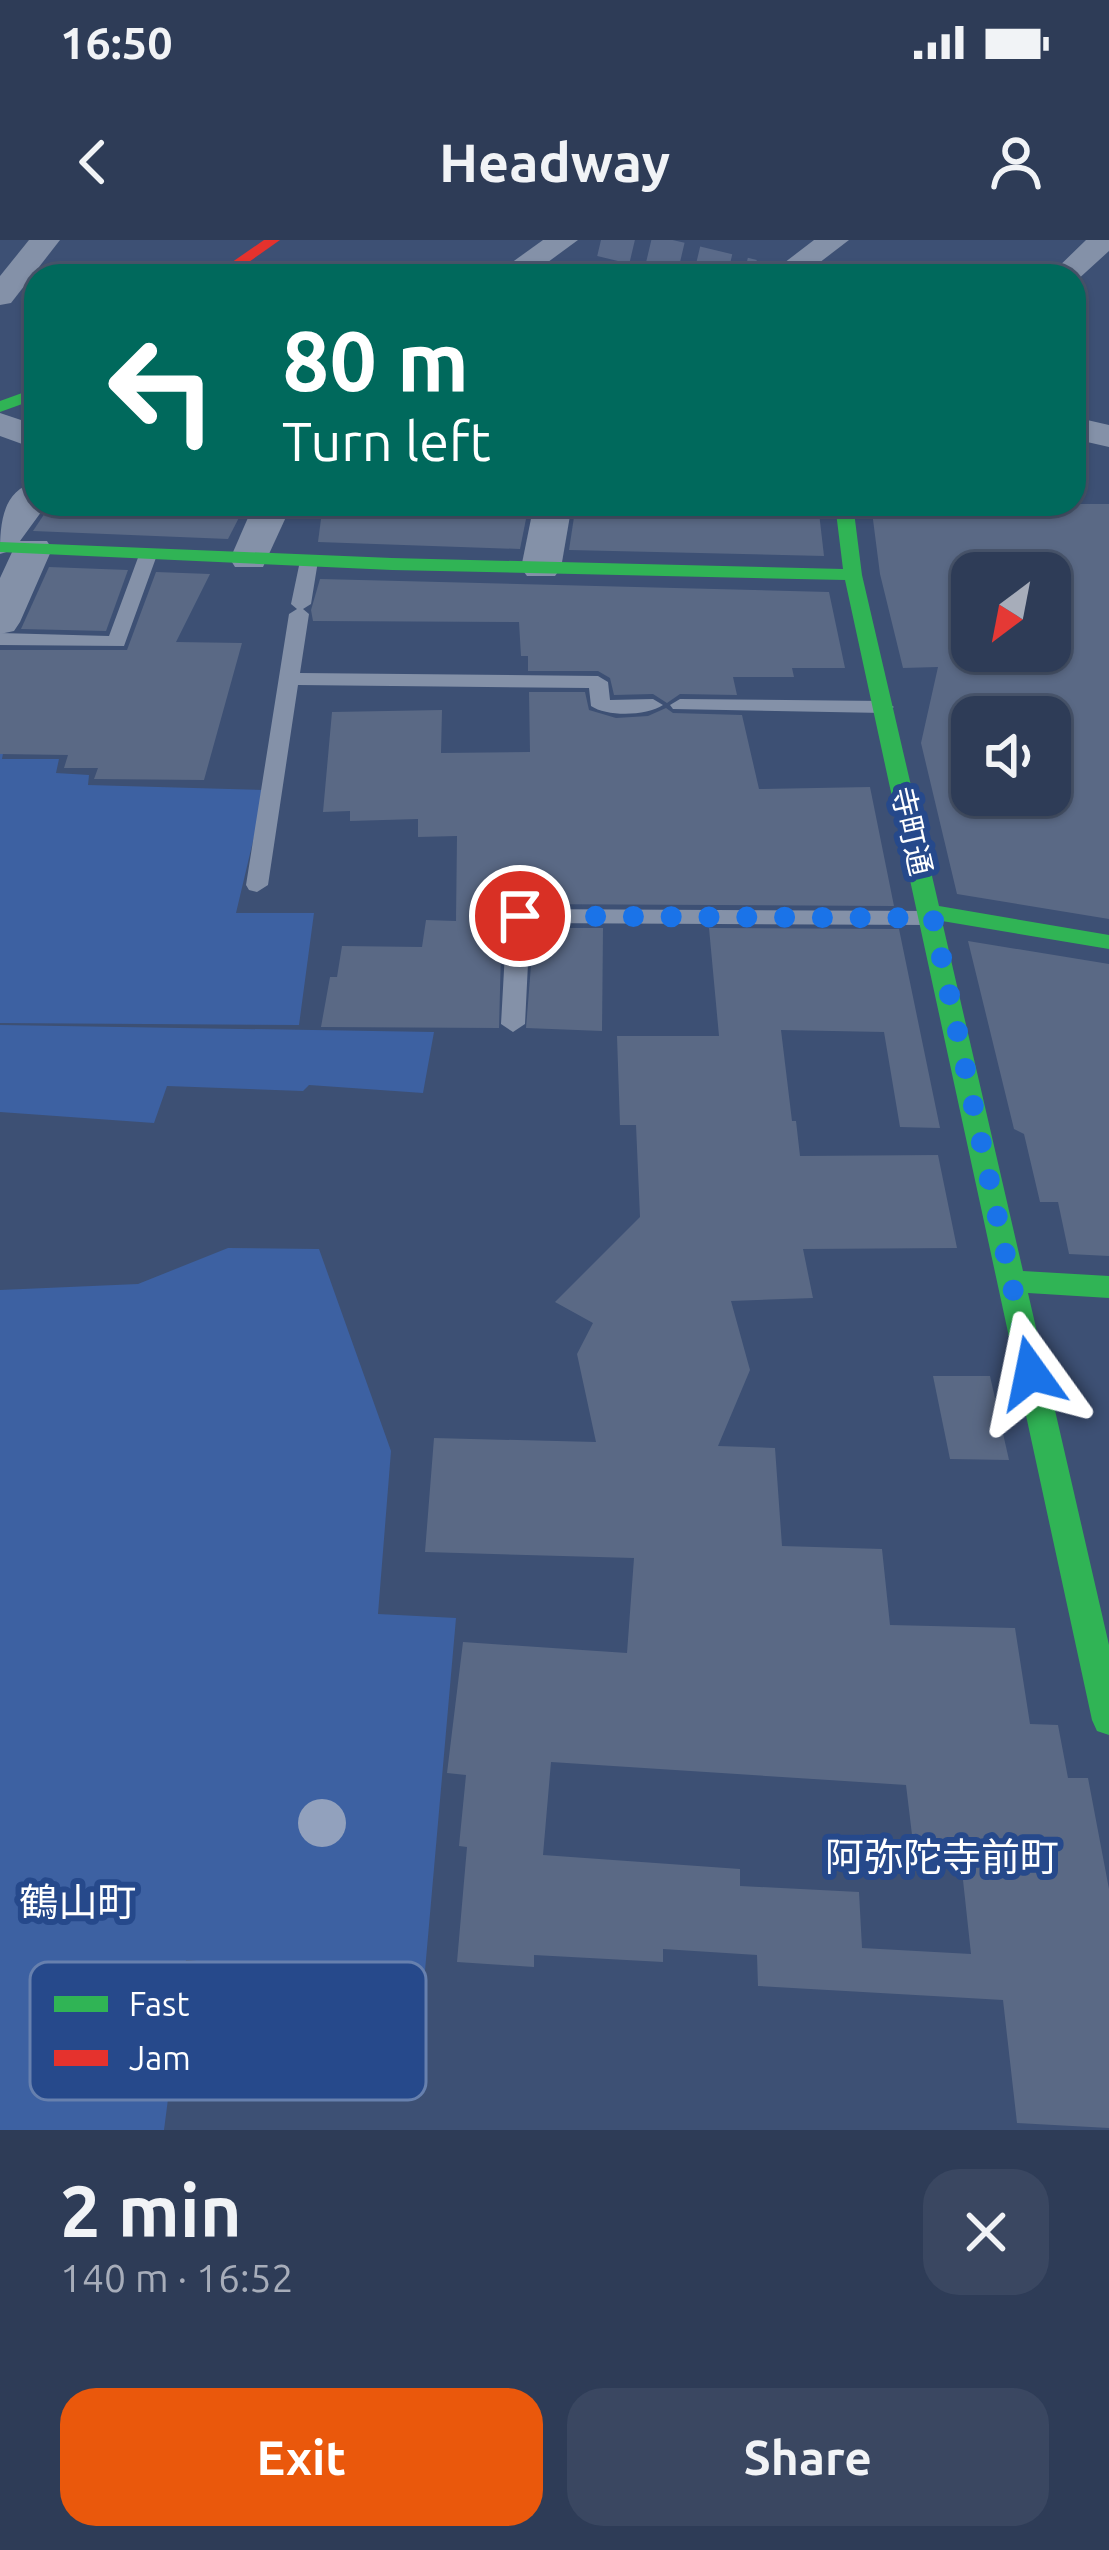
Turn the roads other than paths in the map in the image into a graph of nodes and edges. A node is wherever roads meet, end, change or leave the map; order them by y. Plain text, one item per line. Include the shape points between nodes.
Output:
1 (45, 240) edge
2 (273, 240) edge
3 (563, 240) edge
4 (834, 240) edge
5 (1104, 240) edge
6 (26, 264) edge
7 (237, 264) edge
8 (526, 264) edge
9 (799, 264) edge
10 (1077, 264) edge
11 (24, 266) edge
12 (0, 296) edge
13 (25, 516) edge
14 (268, 516) edge
15 (552, 516) edge
16 (846, 516) edge
17 (11, 546) edge
18 (148, 555) junction
19 (249, 559) junction
20 (309, 561) junction
21 (541, 568) junction
22 (853, 575) junction
23 (0, 622) edge
24 (0, 639) edge
25 (290, 679) junction
26 (653, 705) dead end
27 (680, 705) dead end
28 (884, 706) junction
29 (256, 885) dead end
30 (932, 915) junction
31 (1109, 942) edge
32 (514, 1024) dead end
33 (1011, 1281) junction
34 (1109, 1287) edge
35 (1109, 1720) edge

1 - 6 street
2 - 7 street
3 - 8 street
4 - 9 street
5 - 10 street
11 - 12 street
13 - 17 street
14 - 19 street
15 - 21 street
16 - 22 street, 寺町通
17 - 18 street
17 - 23 street
18 - 19 street
18 - 24 lane via 117,642
19 - 20 street
20 - 21 street
20 - 25 lane
21 - 22 street
22 - 28 street, 寺町通
25 - 26 lane via 598,682 601,706
25 - 29 lane
27 - 28 lane
28 - 30 street, 寺町通
30 - 31 street
30 - 32 lane via 520,916
30 - 33 street, 寺町通
33 - 34 street
33 - 35 street, 寺町通

